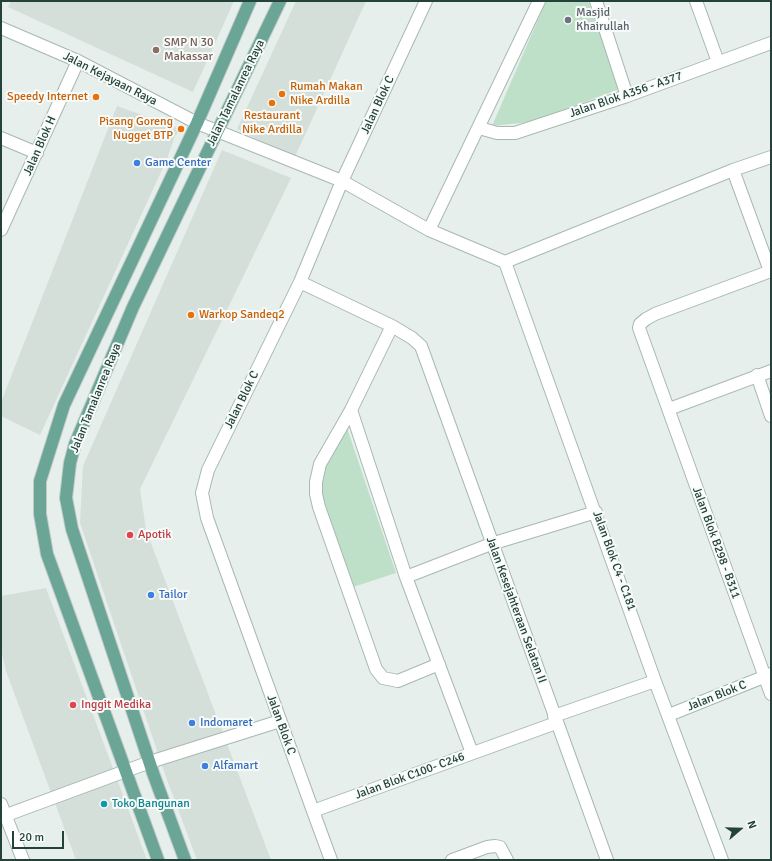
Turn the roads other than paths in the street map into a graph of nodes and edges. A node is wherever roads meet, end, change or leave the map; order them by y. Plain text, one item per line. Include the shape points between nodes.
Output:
1 (250, 1) edge
2 (280, 1) edge
3 (426, 1) edge
4 (539, 1) edge
5 (596, 1) edge
6 (696, 1) edge
7 (1, 28) edge
8 (771, 43) edge
9 (78, 60) junction
10 (718, 62) junction
11 (627, 96) junction
12 (197, 124) junction
13 (479, 128) junction
14 (218, 132) junction
15 (1, 138) edge
16 (37, 154) junction
17 (771, 157) edge
18 (733, 170) junction
19 (342, 181) junction
20 (1, 230) edge
21 (429, 230) junction
22 (505, 262) junction
23 (770, 271) edge
24 (300, 282) junction
25 (392, 326) junction
26 (771, 370) edge
27 (757, 375) junction
28 (669, 409) junction
29 (351, 410) junction
30 (771, 416) edge
31 (596, 512) junction
32 (491, 544) junction
33 (406, 577) junction
34 (439, 664) junction
35 (768, 676) edge
36 (655, 681) junction
37 (771, 694) edge
38 (669, 715) junction
39 (555, 720) junction
40 (280, 721) junction
41 (472, 753) junction
42 (150, 762) junction
43 (126, 771) junction
44 (313, 811) junction
45 (3, 812) edge
46 (22, 860) edge
47 (158, 860) edge
48 (186, 860) edge
49 (331, 860) edge
50 (452, 860) edge
51 (507, 860) edge
52 (607, 860) edge
53 (722, 860) edge

1 - 12 main road, Jalan Tamalanrea Raya
2 - 14 main road, Jalan Tamalanrea Raya
3 - 19 street, Jalan Blok C
4 - 13 street
5 - 11 street
6 - 10 street
7 - 9 street, Jalan Kejayaan Raya
8 - 10 street, Jalan Blok A356 - A377
9 - 12 street, Jalan Kejayaan Raya
9 - 16 street, Jalan Blok H
10 - 11 street, Jalan Blok A356 - A377
11 - 13 street, Jalan Blok A356 - A377 via 516,133 497,133
12 - 14 street, Jalan Kejayaan Raya
12 - 43 main road, Jalan Tamalanrea Raya via 64,405 40,481 40,514 47,554
13 - 21 street
14 - 19 street, Jalan Kejayaan Raya
14 - 42 main road, Jalan Tamalanrea Raya via 133,307 75,444 66,498 72,529
15 - 16 street
16 - 20 street, Jalan Blok H
17 - 18 street
18 - 22 street
18 - 23 street
19 - 21 street, Jalan Kejayaan Raya
19 - 24 street, Jalan Blok C
21 - 22 street, Jalan Kejayaan Raya
22 - 31 street, Jalan Blok C4 - C181
23 - 28 street, Jalan Blok B298 - B311 via 655,314 640,324 639,328
24 - 25 street, Jalan Kesejahteraan Selatan II
24 - 40 street, Jalan Blok C via 208,470 202,493 207,518
25 - 29 street
25 - 32 street, Jalan Kesejahteraan Selatan II via 412,338 426,358
26 - 27 street
27 - 28 street
27 - 30 street
28 - 35 street, Jalan Blok B298 - B311
29 - 33 street
29 - 34 street via 317,473 316,494 327,529 376,669 383,678 398,681
31 - 32 street
31 - 36 street, Jalan Blok C4 - C181
32 - 33 street
32 - 39 street, Jalan Kesejahteraan Selatan II
33 - 34 street
34 - 41 street
35 - 37 street, Jalan Blok B298 - B311
35 - 38 street, Jalan Blok C
36 - 38 street, Jalan Blok C4 - C181
36 - 39 street, Jalan Blok C100- C246
38 - 53 street, Jalan Blok C4 - C181
39 - 41 street, Jalan Blok C100- C246
39 - 52 street, Jalan Kesejahteraan Selatan II
40 - 42 street
40 - 44 street, Jalan Blok C
41 - 44 street, Jalan Blok C100- C246
42 - 43 street
42 - 48 main road, Jalan Tamalanrea Raya
43 - 45 street
43 - 47 main road, Jalan Tamalanrea Raya
44 - 49 street
45 - 46 street
50 - 51 street via 495,846 500,847

